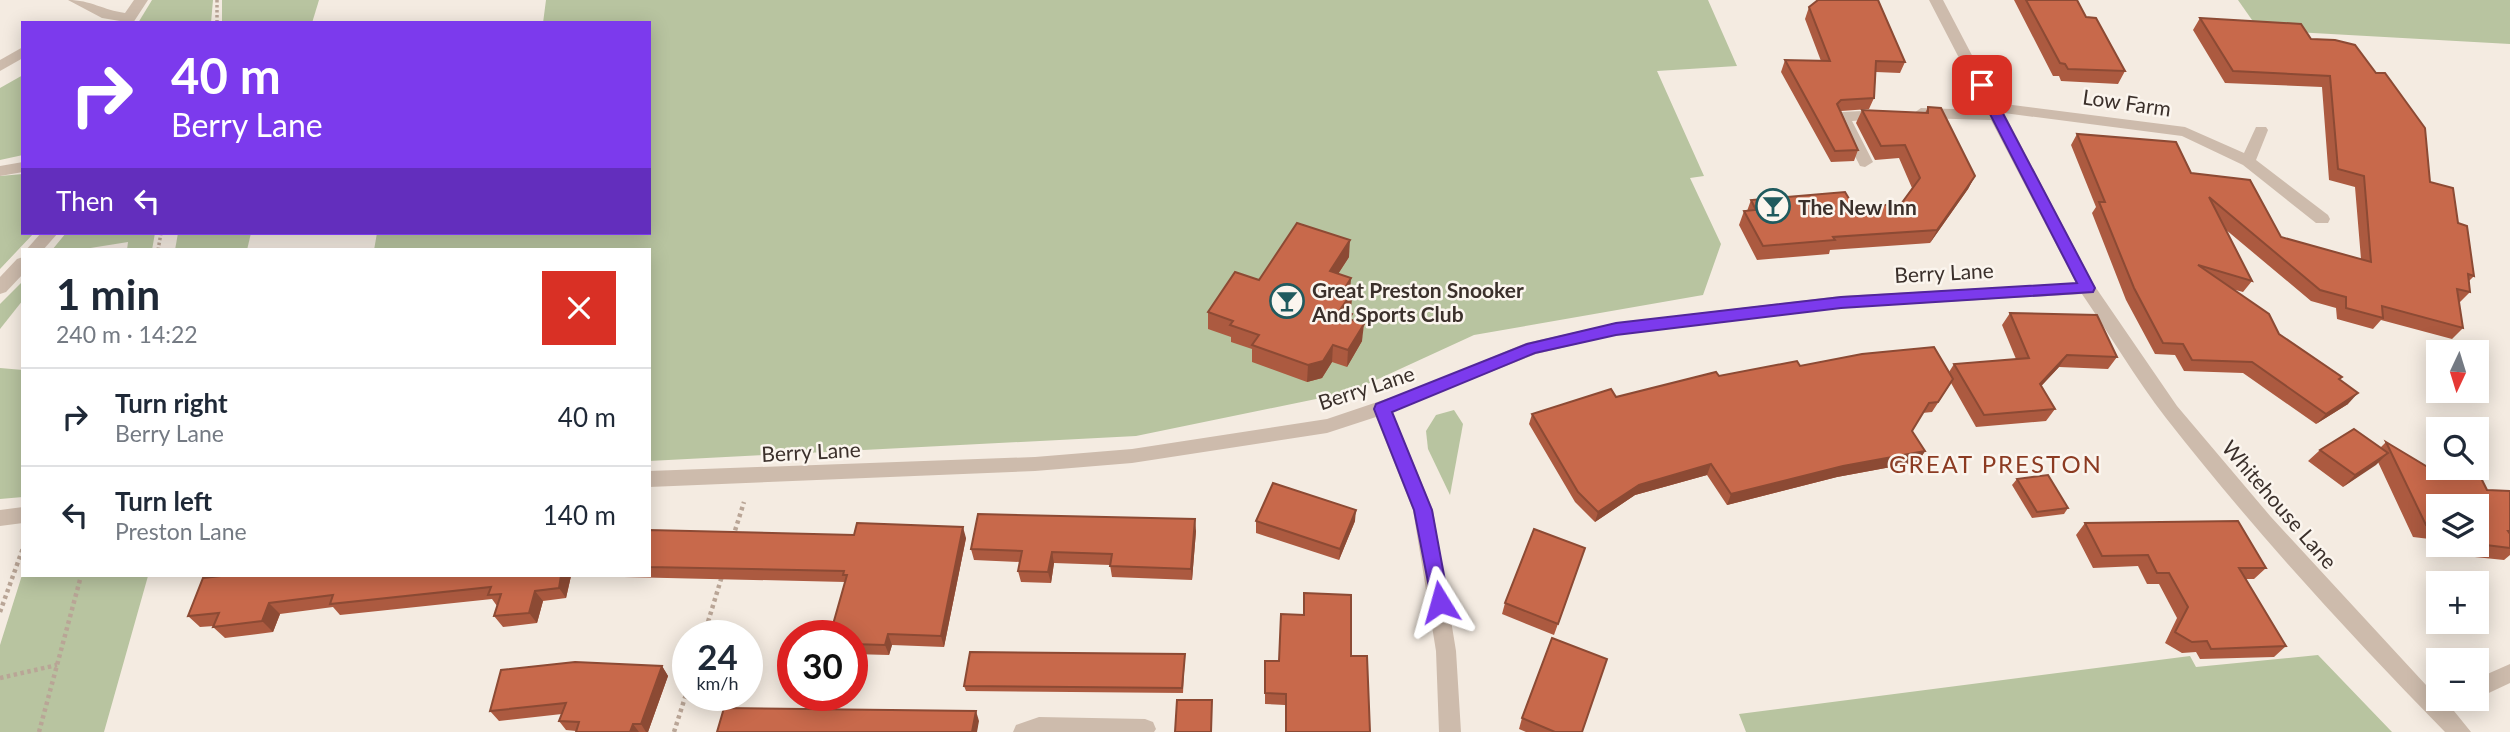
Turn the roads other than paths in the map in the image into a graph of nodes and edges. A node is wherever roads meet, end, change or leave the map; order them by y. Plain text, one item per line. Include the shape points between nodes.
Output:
1 (75, 0) edge
2 (141, 0) edge
3 (1936, 0) edge
4 (128, 20) edge
5 (21, 52) edge
6 (0, 67) edge
7 (1996, 111) junction
8 (2261, 130) dead end
9 (2248, 160) junction
10 (1865, 162) dead end
11 (21, 167) edge
12 (0, 171) edge
13 (2322, 219) dead end
14 (48, 235) edge
15 (36, 248) edge
16 (21, 265) edge
17 (0, 288) edge
18 (2087, 288) junction
19 (1382, 409) junction
20 (651, 479) edge
21 (21, 515) edge
22 (0, 518) edge
23 (2510, 673) edge
24 (2489, 683) edge
25 (2426, 698) edge
26 (2439, 711) edge
27 (1145, 729) dead end
28 (1024, 732) edge
29 (1450, 732) edge
30 (2460, 732) edge

1 - 4 street
2 - 4 street
3 - 7 street, Whitehouse Lane
5 - 6 street
7 - 9 street, Low Farm via 2185,132
7 - 10 street, Low Farm via 1842,117
7 - 18 street, Whitehouse Lane
8 - 9 street
9 - 13 street, Low Farm
11 - 12 street
14 - 15 street
16 - 17 street
18 - 19 street, Berry Lane via 1841,302 1616,329 1532,348
18 - 25 street, Whitehouse Lane via 2171,411 2264,523
19 - 20 street, Berry Lane via 1327,426 1132,456
19 - 29 street via 1423,510 1446,651
21 - 22 street
23 - 24 street
26 - 30 street, Whitehouse Lane
27 - 28 street via 1039,727

